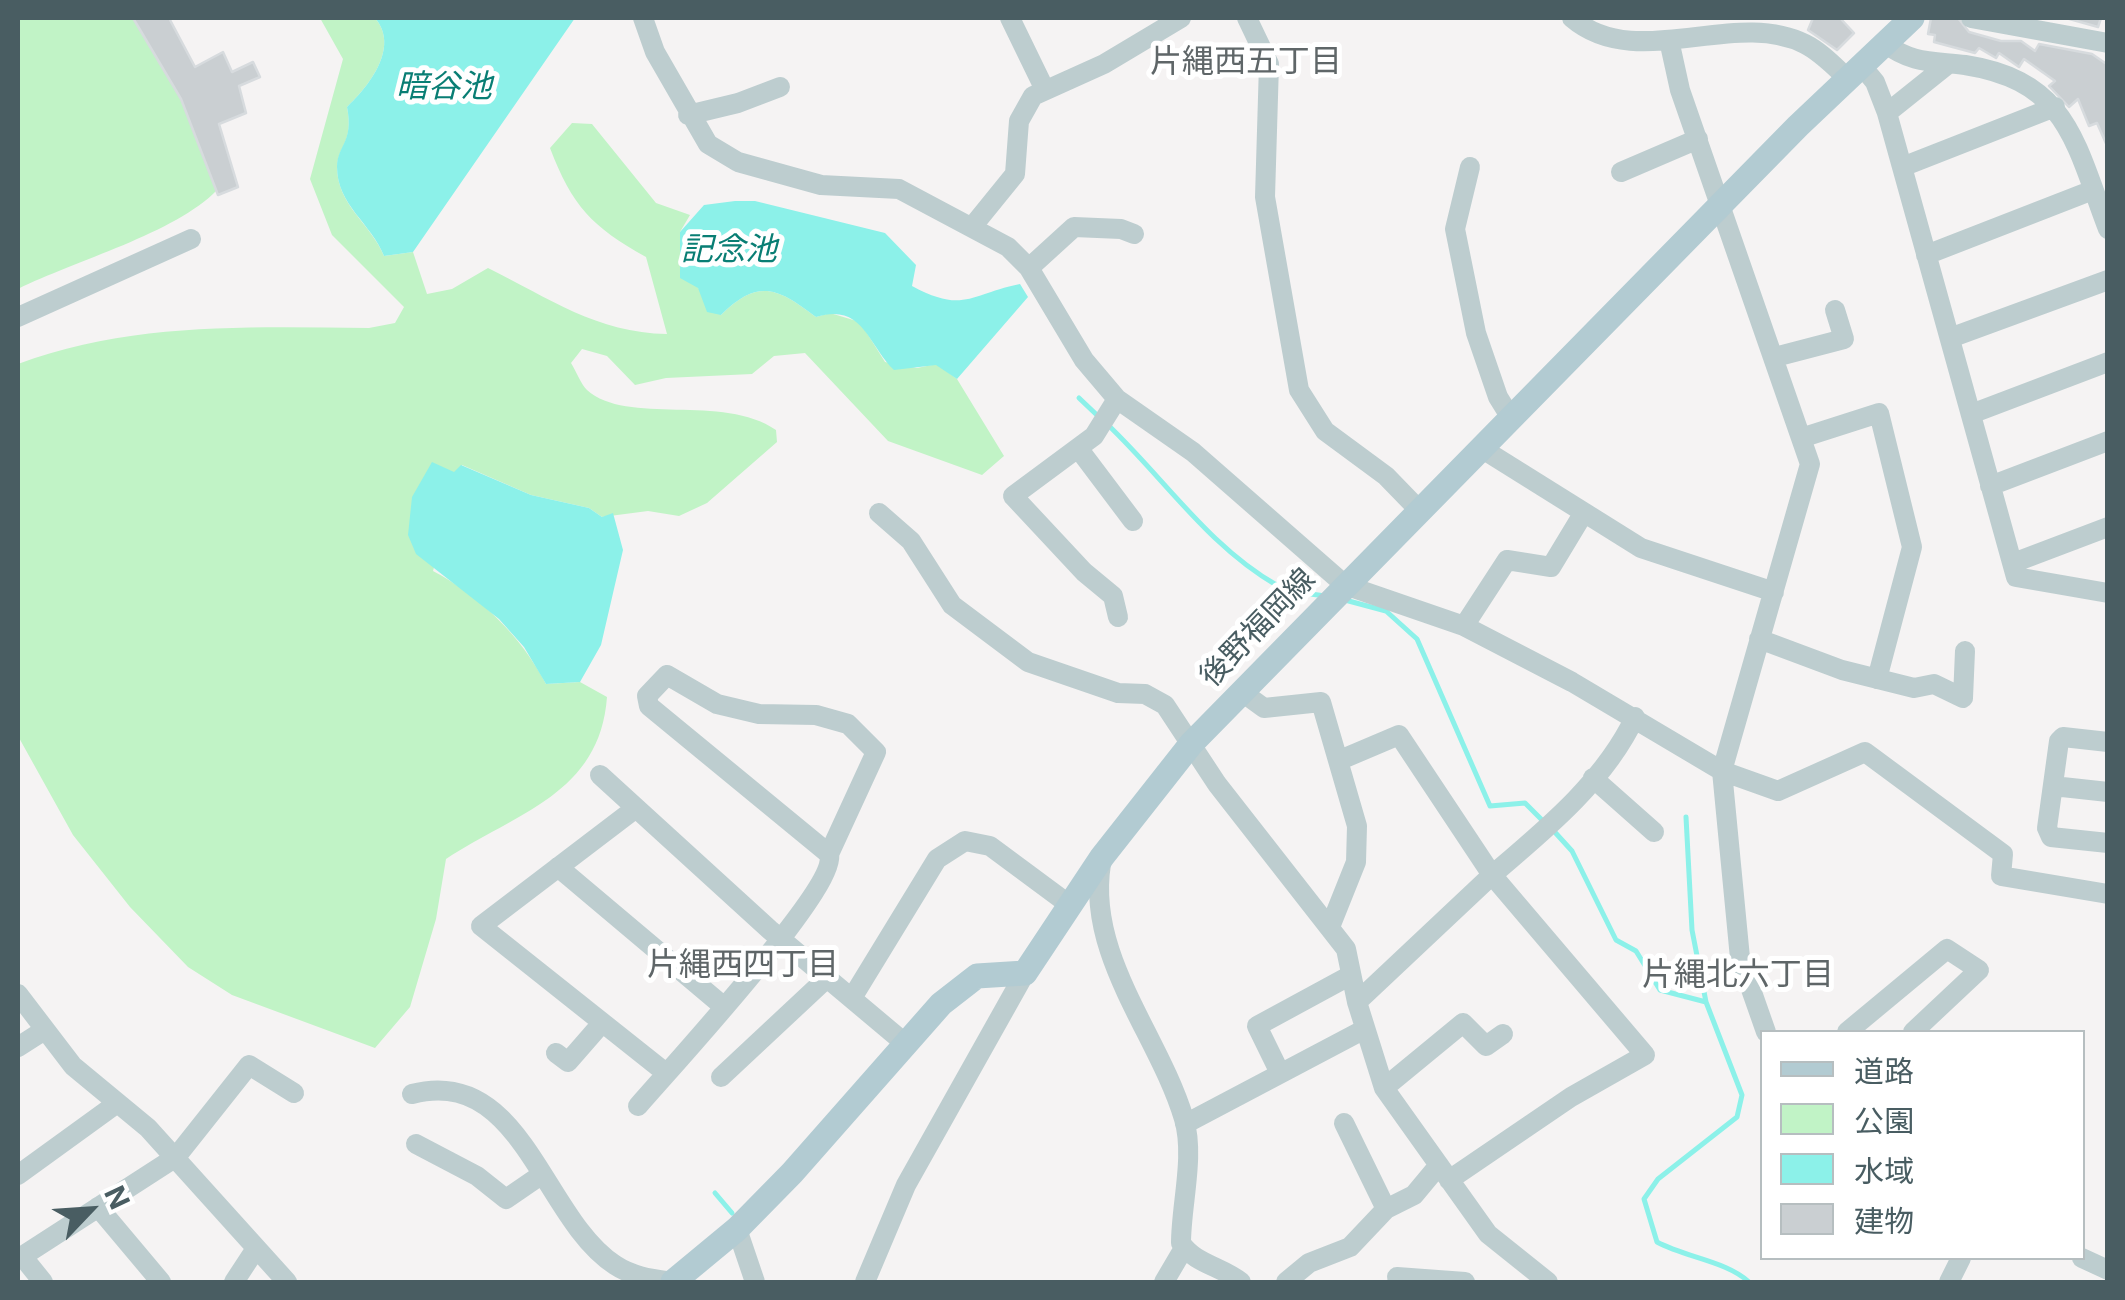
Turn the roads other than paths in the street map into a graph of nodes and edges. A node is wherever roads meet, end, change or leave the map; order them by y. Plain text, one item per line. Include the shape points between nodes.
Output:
1 (643, 18) edge
2 (1010, 18) edge
3 (1181, 18) edge
4 (1247, 18) edge
5 (1572, 18) edge
6 (1912, 18) edge
7 (1971, 18) edge
8 (1712, 26) edge
9 (1669, 40) junction
10 (1885, 43) junction
11 (2108, 43) edge
12 (1946, 64) junction
13 (1854, 72) junction
14 (780, 86) dead end
15 (1054, 86) junction
16 (2054, 107) junction
17 (1887, 113) junction
18 (688, 115) junction
19 (1698, 139) junction
20 (1470, 166) dead end
21 (1902, 167) junction
22 (1621, 172) dead end
23 (2093, 190) junction
24 (1723, 203) junction
25 (972, 227) junction
26 (2108, 229) edge
27 (1134, 234) dead end
28 (191, 239) dead end
29 (1926, 255) junction
30 (1029, 268) junction
31 (2108, 280) edge
32 (1835, 310) dead end
33 (18, 317) edge
34 (1950, 338) junction
35 (1775, 358) junction
36 (2108, 362) edge
37 (1117, 399) junction
38 (1971, 414) junction
39 (1511, 418) junction
40 (1802, 438) junction
41 (2108, 441) edge
42 (1078, 448) junction
43 (1481, 448) junction
44 (1990, 486) junction
45 (1419, 510) junction
46 (880, 513) dead end
47 (1582, 514) junction
48 (1133, 521) dead end
49 (2108, 527) edge
50 (2012, 564) junction
51 (1346, 585) junction
52 (1774, 592) junction
53 (2108, 593) edge
54 (1118, 617) dead end
55 (1464, 626) junction
56 (1759, 639) junction
57 (1965, 651) dead end
58 (1877, 679) junction
59 (1242, 692) junction
60 (1635, 718) junction
61 (2108, 742) edge
62 (1191, 744) junction
63 (1340, 760) junction
64 (1722, 771) junction
65 (600, 775) dead end
66 (1593, 778) junction
67 (2053, 786) junction
68 (2108, 792) edge
69 (636, 808) junction
70 (1654, 832) dead end
71 (2108, 843) edge
72 (829, 854) junction
73 (1102, 857) junction
74 (558, 867) junction
75 (1492, 874) junction
76 (2108, 894) edge
77 (1071, 906) junction
78 (1330, 926) junction
79 (782, 940) junction
80 (1025, 973) junction
81 (1352, 975) junction
82 (828, 978) junction
83 (18, 994) edge
84 (852, 998) junction
85 (1357, 1002) junction
86 (723, 1006) junction
87 (602, 1023) junction
88 (1365, 1029) junction
89 (1765, 1030) edge
90 (1849, 1030) edge
91 (1914, 1030) edge
92 (42, 1031) junction
93 (1504, 1034) dead end
94 (907, 1046) junction
95 (18, 1047) edge
96 (567, 1062) dead end
97 (1280, 1073) junction
98 (666, 1074) junction
99 (722, 1077) dead end
100 (1384, 1088) junction
101 (294, 1094) dead end
102 (412, 1094) dead end
103 (116, 1104) junction
104 (638, 1106) dead end
105 (1344, 1122) dead end
106 (1185, 1124) junction
107 (416, 1144) dead end
108 (176, 1157) junction
109 (1444, 1173) junction
110 (541, 1174) junction
111 (18, 1175) edge
112 (98, 1207) junction
113 (1386, 1209) junction
114 (737, 1228) junction
115 (1184, 1248) junction
116 (256, 1250) junction
117 (20, 1257) edge
118 (1396, 1277) dead end
119 (1536, 1280) edge
120 (44, 1282) edge
121 (162, 1282) edge
122 (234, 1282) edge
123 (287, 1282) edge
124 (673, 1282) edge
125 (755, 1282) edge
126 (866, 1282) edge
127 (1164, 1282) edge
128 (1241, 1282) edge
129 (1286, 1282) edge
130 (1465, 1282) edge

1 - 18 street
2 - 15 street
3 - 15 street
4 - 45 street via 1270,64 1265,196 1304,402 1343,448 1386,476
5 - 9 street via 1618,37
6 - 10 main road, 後野福岡線
7 - 11 street
8 - 9 street
8 - 13 street via 1786,37
9 - 19 street
10 - 12 street via 1903,58
10 - 13 main road, 後野福岡線
12 - 16 street via 2015,78
12 - 17 street
13 - 17 street via 1875,82
13 - 24 main road, 後野福岡線
14 - 18 street
15 - 25 street via 1033,96 1019,121 1015,174
16 - 21 street
16 - 23 street
17 - 21 street
18 - 25 street via 708,144 738,162 820,185 898,189
19 - 22 street
19 - 24 street
20 - 39 street via 1455,229 1476,334
21 - 29 street
23 - 26 street
23 - 29 street
24 - 35 street
24 - 39 main road, 後野福岡線
25 - 30 street via 1008,246
27 - 30 street via 1074,227
28 - 33 street
29 - 34 street
30 - 37 street via 1073,344
31 - 34 street
32 - 35 street via 1844,338
34 - 38 street
35 - 40 street
36 - 38 street
37 - 42 street via 1099,430
37 - 51 street via 1193,452
38 - 44 street
39 - 43 main road, 後野福岡線
40 - 52 street via 1810,468
40 - 58 street via 1879,414 1912,546
41 - 44 street
42 - 48 street
42 - 54 street via 1013,496 1113,596
43 - 45 main road, 後野福岡線
43 - 47 street
44 - 50 street
45 - 51 main road, 後野福岡線
46 - 62 street via 912,542 935,584 971,623 1028,662 1158,699
47 - 52 street via 1641,548
47 - 55 street via 1551,568 1508,560
49 - 50 street
50 - 53 street via 2023,581
51 - 55 street
51 - 59 main road, 後野福岡線
52 - 56 street
55 - 60 street
56 - 58 street
56 - 64 street
57 - 58 street via 1963,698 1934,684 1914,688
59 - 62 main road, 後野福岡線
59 - 63 street via 1264,708 1321,702
60 - 64 street
60 - 66 street
61 - 67 street via 2059,740
62 - 73 main road, 後野福岡線
62 - 78 street
63 - 75 street via 1398,735
63 - 78 street via 1357,826 1356,862
64 - 76 street via 1778,791 1865,752 2002,854 2001,876
64 - 89 street via 1740,958
65 - 69 street
66 - 70 street
66 - 75 street
67 - 68 street
67 - 71 street via 2051,837
69 - 74 street
69 - 79 street
72 - 72 street via 649,706 646,696 666,675 717,704 848,724 876,752
72 - 79 street via 829,871
73 - 77 main road, 後野福岡線
73 - 106 street via 1096,896 1121,981
74 - 86 street
74 - 87 street via 481,926
75 - 85 street
75 - 109 street via 1645,1055
77 - 80 main road, 後野福岡線
77 - 84 street via 990,846 965,841 937,858
78 - 81 street via 1346,949
79 - 82 street
79 - 86 street
80 - 94 main road via 977,976 941,1004
80 - 126 street via 906,1185
81 - 85 street
81 - 97 street via 1257,1026
82 - 84 street
82 - 99 street
83 - 92 street
84 - 94 street
85 - 88 street
86 - 98 street
87 - 96 street
87 - 98 street
88 - 97 street
88 - 100 street
90 - 91 street via 1948,949 1980,970
92 - 95 street
92 - 103 street
93 - 100 street via 1486,1046 1463,1023
94 - 114 main road
97 - 106 street
98 - 104 street
100 - 109 street
101 - 108 street via 248,1065
102 - 110 street via 452,1094 495,1109
103 - 108 street
103 - 111 street
105 - 113 street
106 - 115 street
107 - 110 street via 477,1176 506,1200
108 - 112 street
108 - 116 street
109 - 113 street
109 - 119 street via 1488,1234
110 - 124 street via 613,1264
112 - 117 street
112 - 121 street
113 - 129 street via 1350,1247 1310,1263
114 - 124 main road
114 - 125 street
115 - 127 street
115 - 128 street
116 - 122 street
116 - 123 street
117 - 120 street
118 - 130 street

